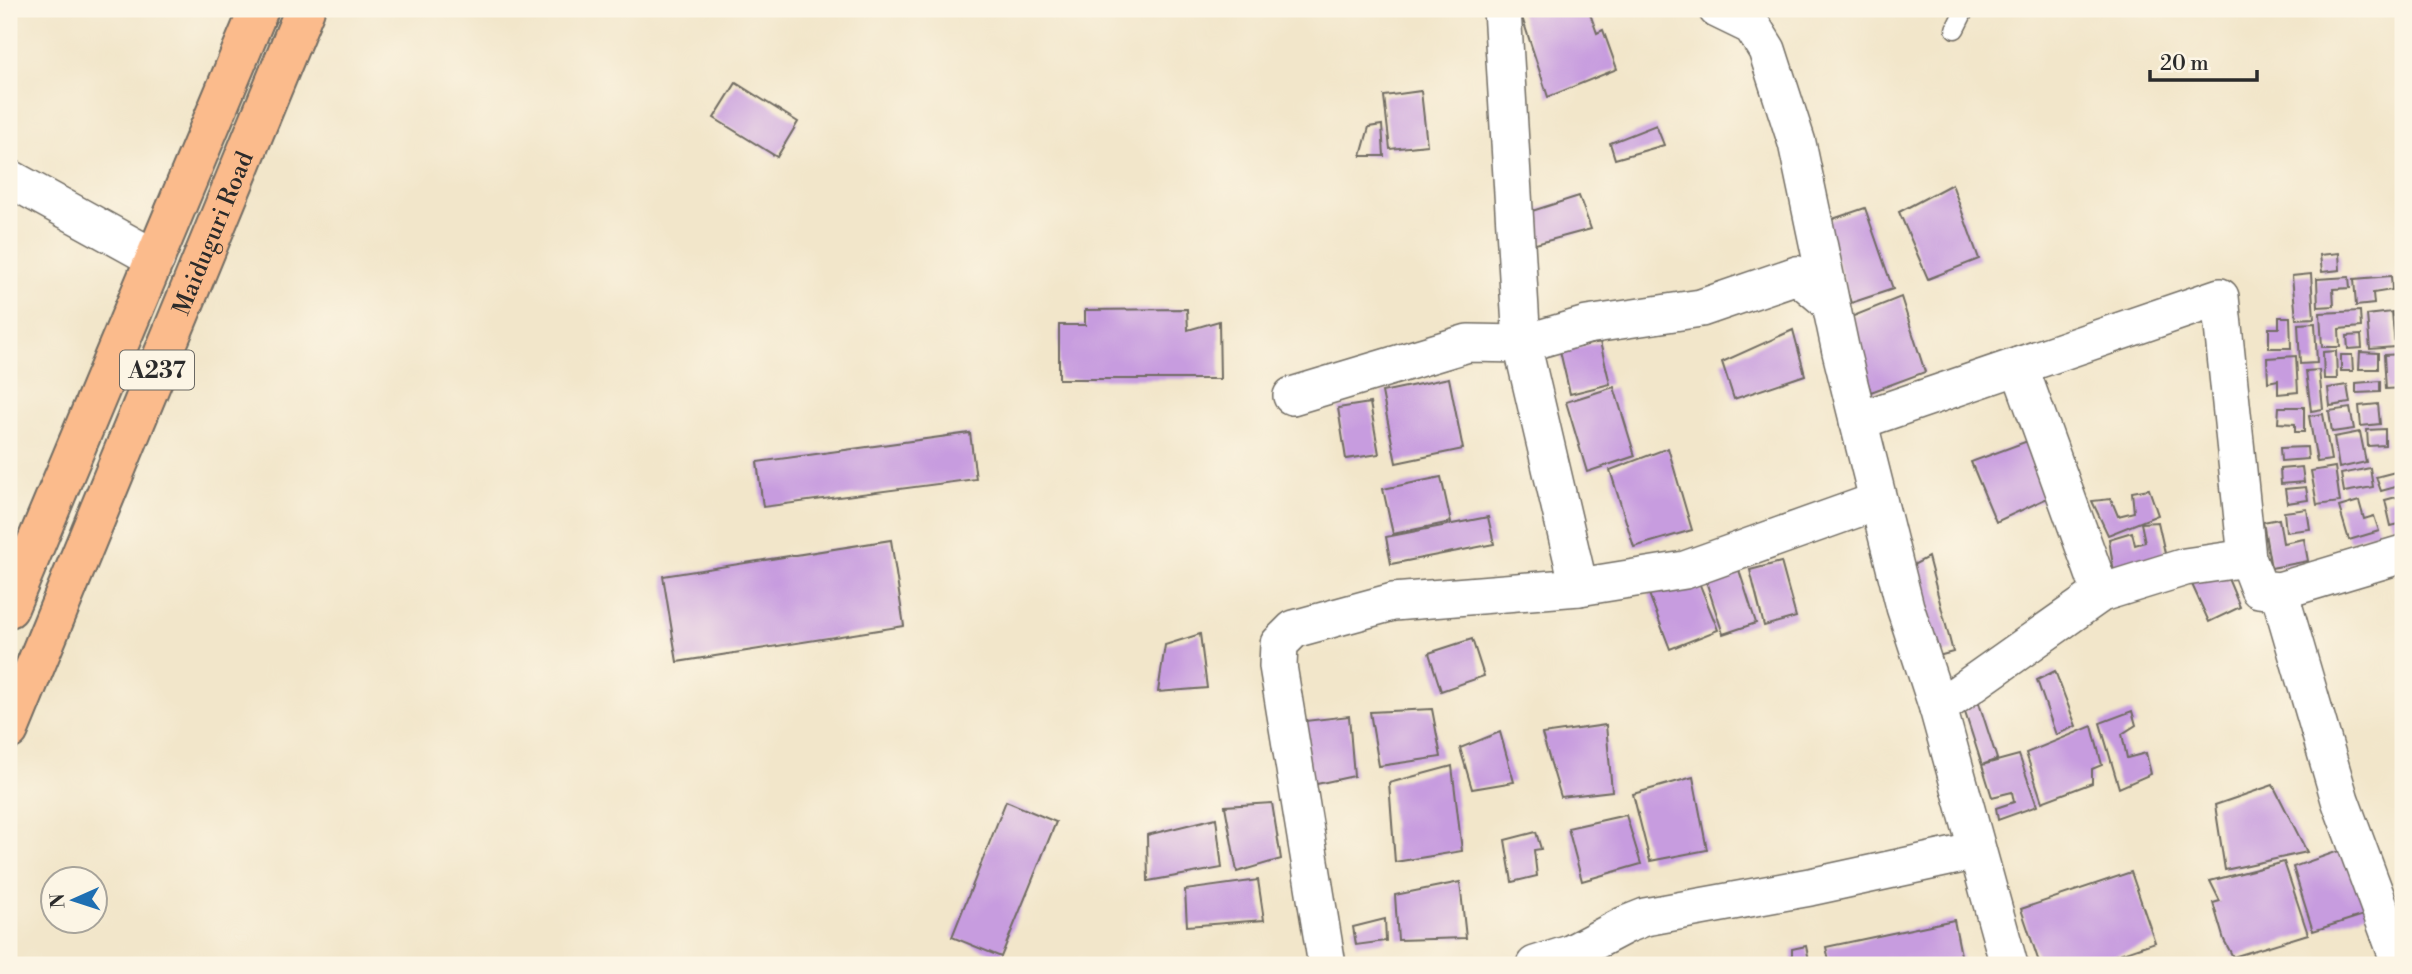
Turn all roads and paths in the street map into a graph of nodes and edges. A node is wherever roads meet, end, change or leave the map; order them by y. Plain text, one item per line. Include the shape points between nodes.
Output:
1 (259, 9) edge
2 (305, 9) edge
3 (1502, 9) edge
4 (1717, 9) edge
5 (1965, 9) edge
6 (1955, 29) dead end
7 (9, 178) edge
8 (156, 260) junction
9 (1830, 303) junction
10 (1522, 344) junction
11 (2019, 366) junction
12 (1292, 396) dead end
13 (1858, 421) junction
14 (1878, 501) junction
15 (2403, 554) edge
16 (2247, 558) junction
17 (1579, 587) junction
18 (2279, 591) junction
19 (2101, 593) junction
20 (9, 608) edge
21 (1938, 708) junction
22 (9, 730) edge
23 (1977, 851) junction
24 (1598, 952) edge
25 (1327, 965) edge
26 (1535, 965) edge
27 (2009, 965) edge
28 (2401, 965) edge

1 - 8 highway, Maiduguri Road / A237
2 - 22 highway, Maiduguri Road / A237
3 - 10 street
4 - 9 street via 1752,26 1767,50 1797,143
5 - 6 lane
7 - 8 street
8 - 20 highway, Maiduguri Road / A237
9 - 10 street via 1797,275 1701,308 1587,325
9 - 13 street
10 - 12 street via 1468,343
10 - 17 street
11 - 13 street
11 - 16 street via 2221,297
11 - 19 street
13 - 14 street
14 - 17 street via 1685,570
14 - 21 street via 1905,607
15 - 18 street
16 - 18 street via 2259,589
16 - 19 street via 2185,566
17 - 25 street via 1393,602 1294,629 1279,644 1278,666
18 - 28 street via 2340,800
19 - 21 street
21 - 23 street
23 - 24 street via 1646,917
23 - 27 street
24 - 26 street via 1570,954

